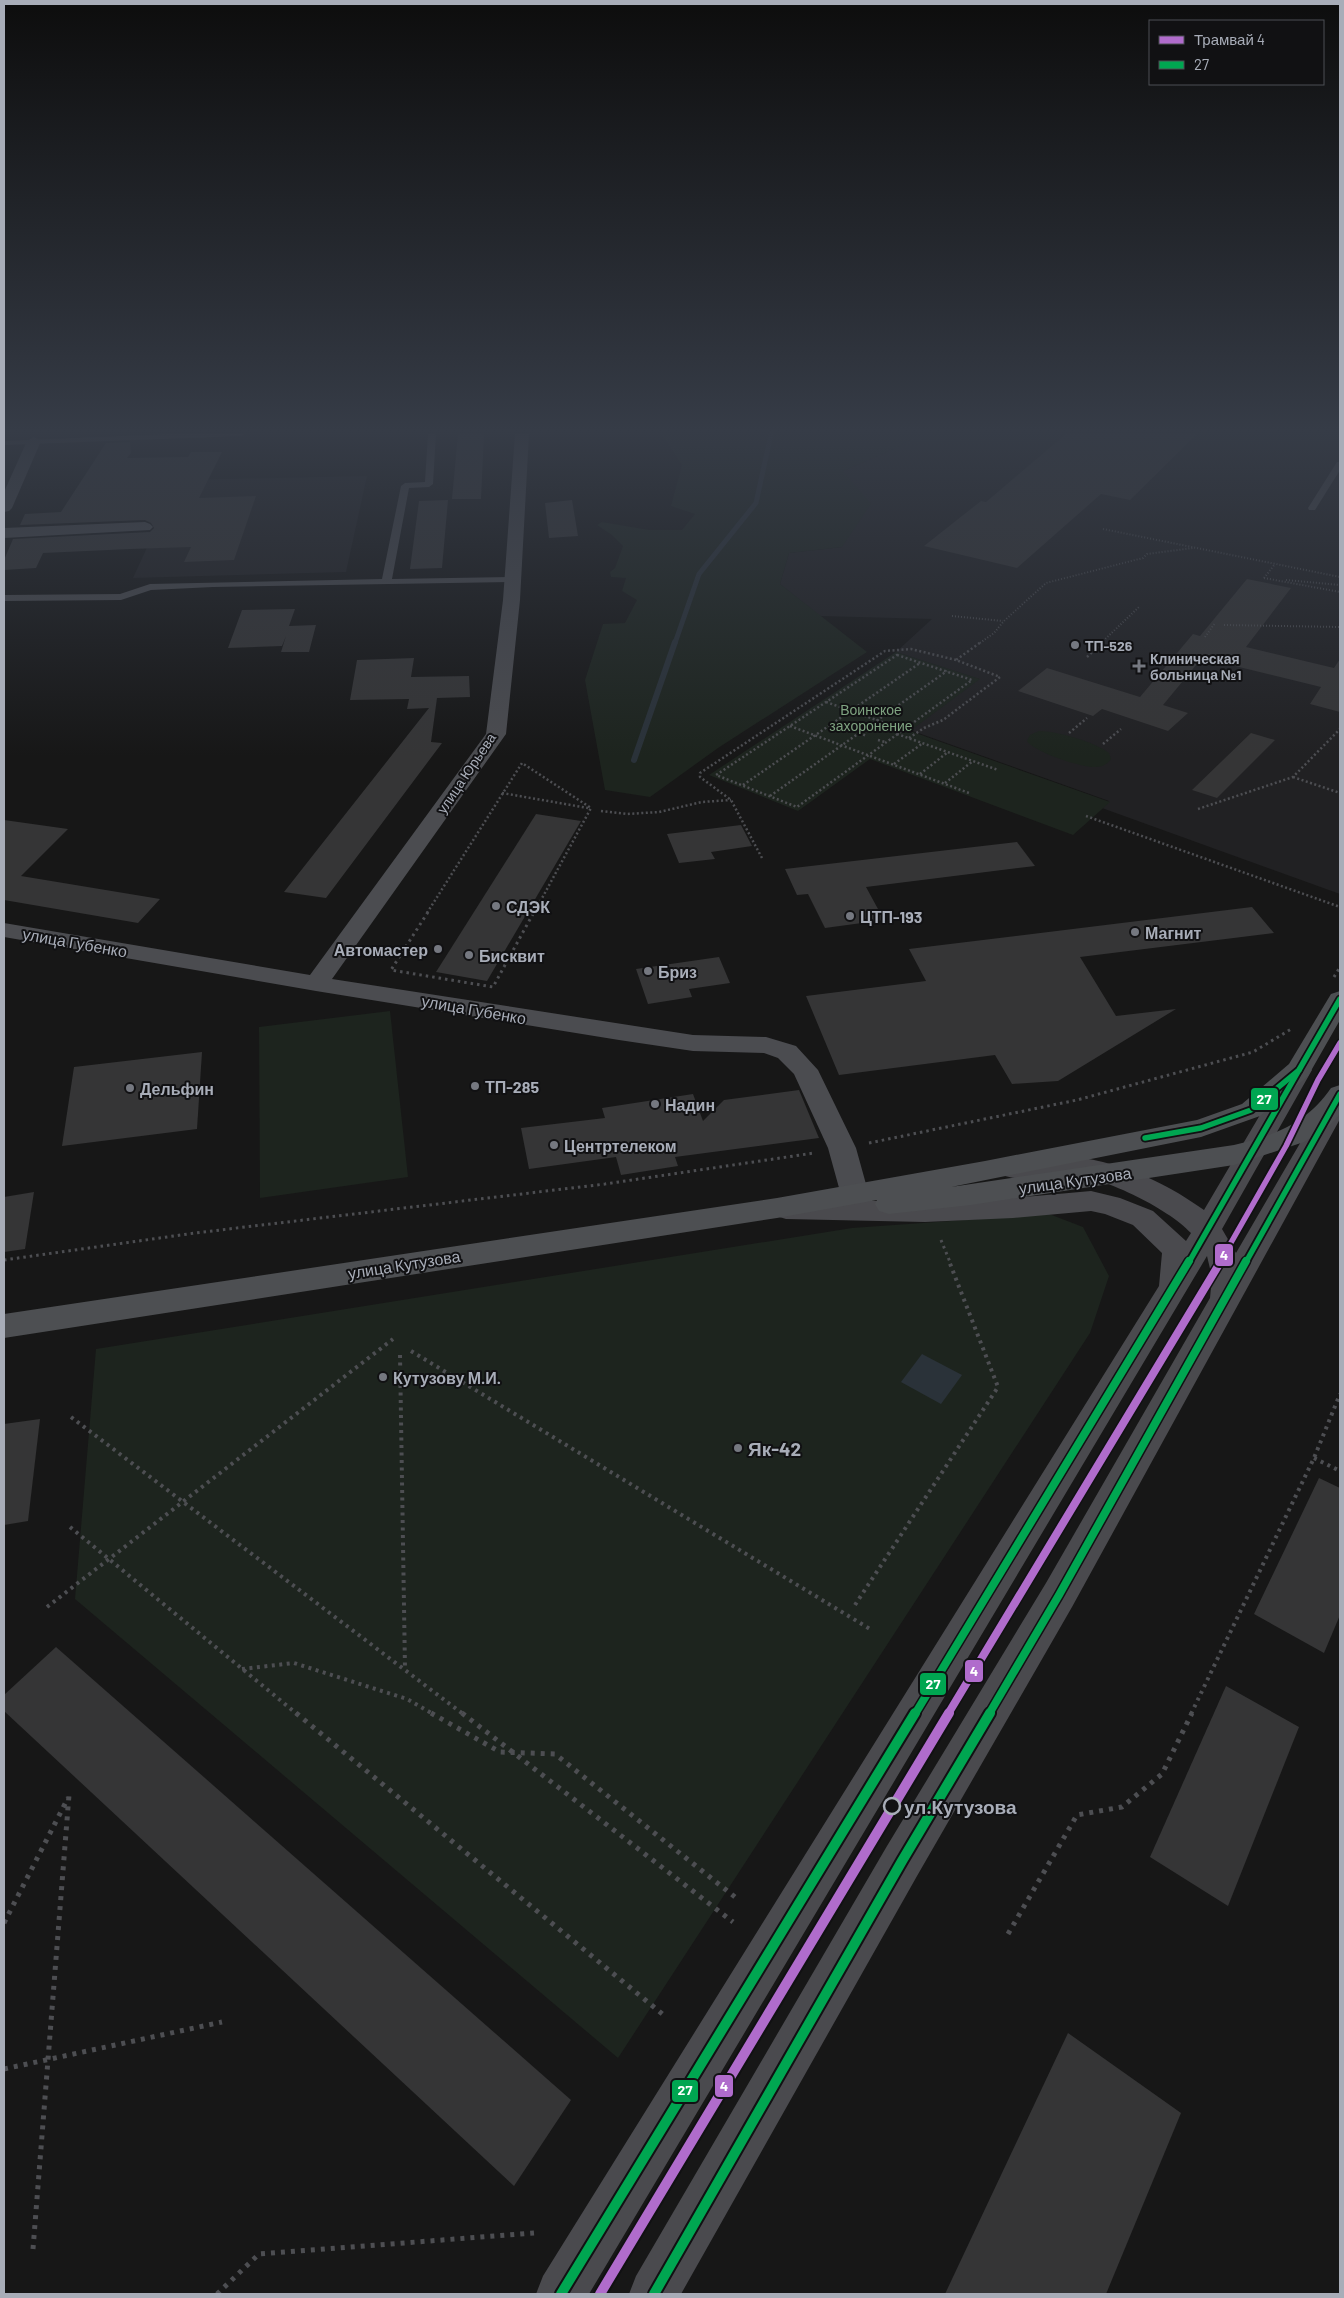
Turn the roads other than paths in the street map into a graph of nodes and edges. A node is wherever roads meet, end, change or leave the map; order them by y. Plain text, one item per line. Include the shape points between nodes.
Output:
1 (394, 541) edge
2 (515, 541) edge
3 (513, 580) junction
4 (386, 582) junction
5 (4, 598) edge
6 (4, 930) edge
7 (316, 984) junction
8 (1335, 991) edge
9 (1299, 1070) junction
10 (1337, 1101) edge
11 (1253, 1150) junction
12 (985, 1171) junction
13 (1107, 1175) junction
14 (855, 1195) junction
15 (791, 1206) junction
16 (1207, 1230) junction
17 (1171, 1293) junction
18 (1224, 1303) junction
19 (4, 1326) edge
20 (561, 2294) edge
21 (654, 2294) edge

1 - 4 lane
2 - 3 street, улица Юрьева
3 - 4 lane
3 - 7 street, улица Юрьева via 496,734
4 - 5 lane via 213,584 150,587 121,597
6 - 7 street, улица Губенко
7 - 14 street, улица Губенко via 693,1043 766,1045 787,1052 805,1070 842,1148
8 - 9 main road
9 - 11 main road
9 - 12 main road, улица Кутузова via 1251,1110 1202,1128
10 - 11 main road, улица Кутузова via 1305,1131
10 - 18 main road
11 - 13 main road, улица Кутузова
11 - 16 main road
12 - 13 main road via 1076,1165
12 - 14 main road, улица Кутузова
13 - 15 main road, улица Кутузова via 896,1204
13 - 16 main road via 1146,1187 1192,1215
14 - 15 main road, улица Кутузова
15 - 17 main road via 925,1212 1091,1201 1110,1205 1143,1218 1177,1251
15 - 19 main road, улица Кутузова
16 - 17 main road
16 - 18 main road via 1219,1246 1229,1284
17 - 20 main road
18 - 21 main road via 1064,1587 902,1861

